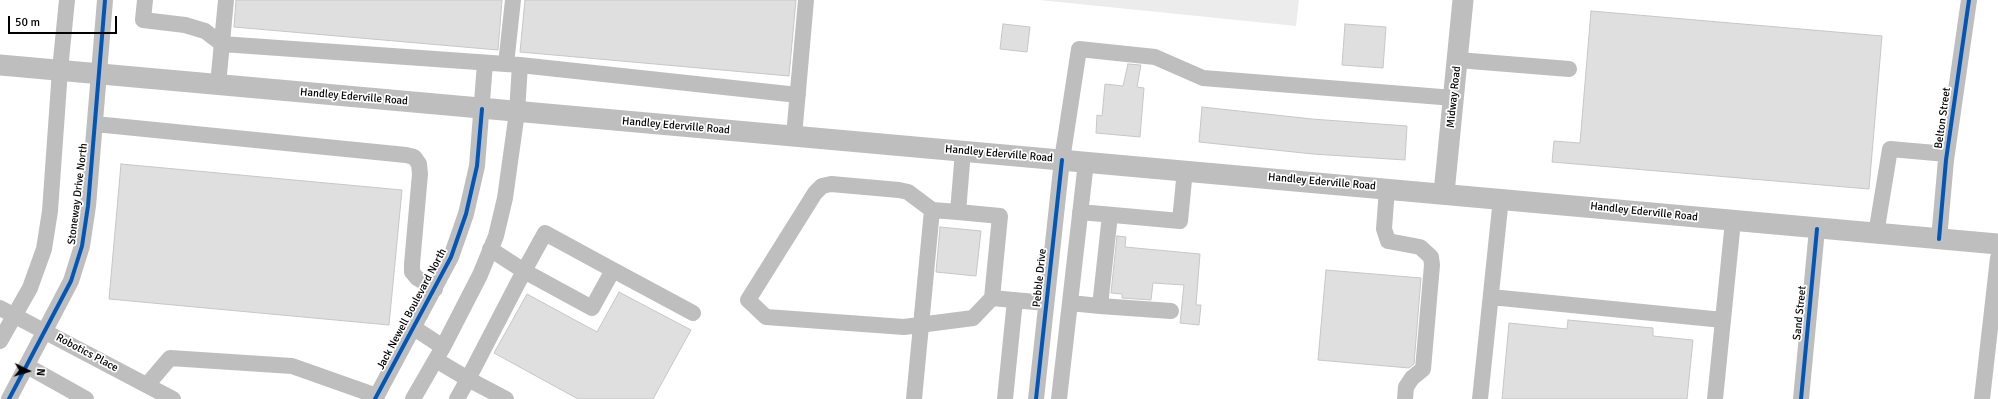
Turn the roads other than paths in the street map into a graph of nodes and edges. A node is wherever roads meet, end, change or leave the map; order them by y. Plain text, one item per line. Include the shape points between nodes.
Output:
1 (67, 0) edge
2 (105, 0) edge
3 (145, 0) edge
4 (226, 0) edge
5 (513, 0) edge
6 (806, 0) edge
7 (1463, 0) edge
8 (1969, 0) edge
9 (222, 44) junction
10 (1458, 60) junction
11 (485, 63) junction
12 (0, 65) edge
13 (513, 65) junction
14 (1569, 69) dead end
15 (60, 70) junction
16 (100, 74) junction
17 (218, 85) junction
18 (798, 95) junction
19 (1454, 98) junction
20 (482, 109) junction
21 (516, 112) junction
22 (95, 124) junction
23 (794, 136) junction
24 (963, 151) junction
25 (1947, 154) junction
26 (1062, 160) junction
27 (1086, 162) junction
28 (1185, 170) junction
29 (1387, 188) junction
30 (1444, 193) junction
31 (1500, 198) junction
32 (932, 210) junction
33 (958, 212) junction
34 (1080, 212) junction
35 (1110, 215) junction
36 (1733, 221) junction
37 (1817, 229) junction
38 (1876, 234) junction
39 (1939, 239) junction
40 (1998, 244) edge
41 (490, 249) junction
42 (1052, 251) junction
43 (1076, 253) junction
44 (1998, 258) edge
45 (613, 270) junction
46 (524, 271) junction
47 (434, 289) junction
48 (1491, 297) junction
49 (992, 298) junction
50 (1015, 300) junction
51 (1046, 303) junction
52 (1070, 303) junction
53 (1100, 306) junction
54 (0, 308) edge
55 (1171, 311) dead end
56 (693, 313) dead end
57 (14, 315) junction
58 (1723, 320) junction
59 (921, 326) junction
60 (414, 328) junction
61 (46, 331) junction
62 (1043, 332) junction
63 (1067, 333) junction
64 (0, 342) edge
65 (439, 354) junction
66 (27, 366) junction
67 (468, 379) junction
68 (147, 385) junction
69 (376, 397) edge
70 (9, 399) edge
71 (86, 399) edge
72 (173, 399) edge
73 (413, 399) edge
74 (458, 399) edge
75 (506, 399) edge
76 (914, 399) edge
77 (1005, 399) edge
78 (1036, 399) edge
79 (1059, 399) edge
80 (1405, 399) edge
81 (1480, 399) edge
82 (1715, 399) edge
83 (1801, 399) edge
84 (1982, 399) edge

1 - 15 street
2 - 16 street, Stoneway Drive North
3 - 9 street via 143,20 192,27 205,31
4 - 9 street
5 - 13 street
6 - 18 street
7 - 10 main road, Midway Road
8 - 25 street, Belton Street
9 - 11 street
9 - 17 street
10 - 14 street
10 - 19 main road, Midway Road
11 - 13 street
11 - 20 street, Jack Newell Boulevard North
12 - 15 main road, Handley Ederville Road
13 - 18 street
13 - 21 street
15 - 16 main road, Handley Ederville Road
15 - 57 street via 50,211 44,249 30,288
16 - 17 main road, Handley Ederville Road
16 - 22 street, Stoneway Drive North
17 - 20 main road, Handley Ederville Road
18 - 23 street
19 - 26 street, Pebble Drive via 1203,78 1155,57 1079,49
19 - 30 main road, Midway Road
20 - 21 main road, Handley Ederville Road
20 - 47 street, Jack Newell Boulevard North via 477,166 466,214 451,257
21 - 23 main road, Handley Ederville Road
21 - 41 street via 505,198 496,236
22 - 47 street via 414,157 419,164 420,174 412,272
22 - 61 street, Stoneway Drive North via 82,246 71,281
23 - 24 main road, Handley Ederville Road
24 - 26 main road, Handley Ederville Road
24 - 33 street
25 - 38 street via 1890,149
25 - 39 street, Belton Street
26 - 27 main road, Handley Ederville Road
26 - 42 street, Pebble Drive
27 - 28 main road, Handley Ederville Road
27 - 34 street
28 - 29 main road, Handley Ederville Road
28 - 35 street via 1180,222
29 - 30 main road, Handley Ederville Road
29 - 80 street via 1384,230 1388,240 1420,247 1431,257 1432,265 1423,369 1406,387
30 - 31 main road, Handley Ederville Road
31 - 36 main road, Handley Ederville Road
31 - 48 street
32 - 33 street
32 - 59 street
32 - 59 street via 908,192 899,190 831,184 822,186 815,193 748,300 766,317 904,328
33 - 49 street via 1000,216
34 - 35 street
34 - 43 street
35 - 53 street
36 - 37 main road, Handley Ederville Road
36 - 58 street
37 - 38 main road, Handley Ederville Road
37 - 83 street, Sand Street
38 - 39 main road, Handley Ederville Road
39 - 40 main road, Handley Ederville Road
41 - 46 street
41 - 65 street via 480,275
42 - 43 street
42 - 51 street, Pebble Drive
43 - 52 street
44 - 84 street
45 - 46 street via 592,308
45 - 46 street via 545,233
45 - 56 street
46 - 67 street
47 - 60 street, Jack Newell Boulevard North
48 - 58 street
48 - 81 street
49 - 50 street
49 - 59 street via 973,318
50 - 51 street
50 - 77 street
51 - 62 street, Pebble Drive
52 - 53 street
52 - 63 street
53 - 55 street
54 - 57 street, Robotics Place
57 - 61 street, Robotics Place
57 - 64 street
58 - 82 street
59 - 76 street
60 - 65 street
60 - 69 street, Jack Newell Boulevard North
61 - 66 street, Stoneway Drive North
61 - 68 street, Robotics Place
62 - 63 street
62 - 78 street, Pebble Drive
63 - 79 street
65 - 67 street
65 - 73 street
66 - 70 street, Stoneway Drive North
66 - 71 street
67 - 74 street
67 - 75 street
68 - 69 street via 170,358 292,366
68 - 72 street, Robotics Place

